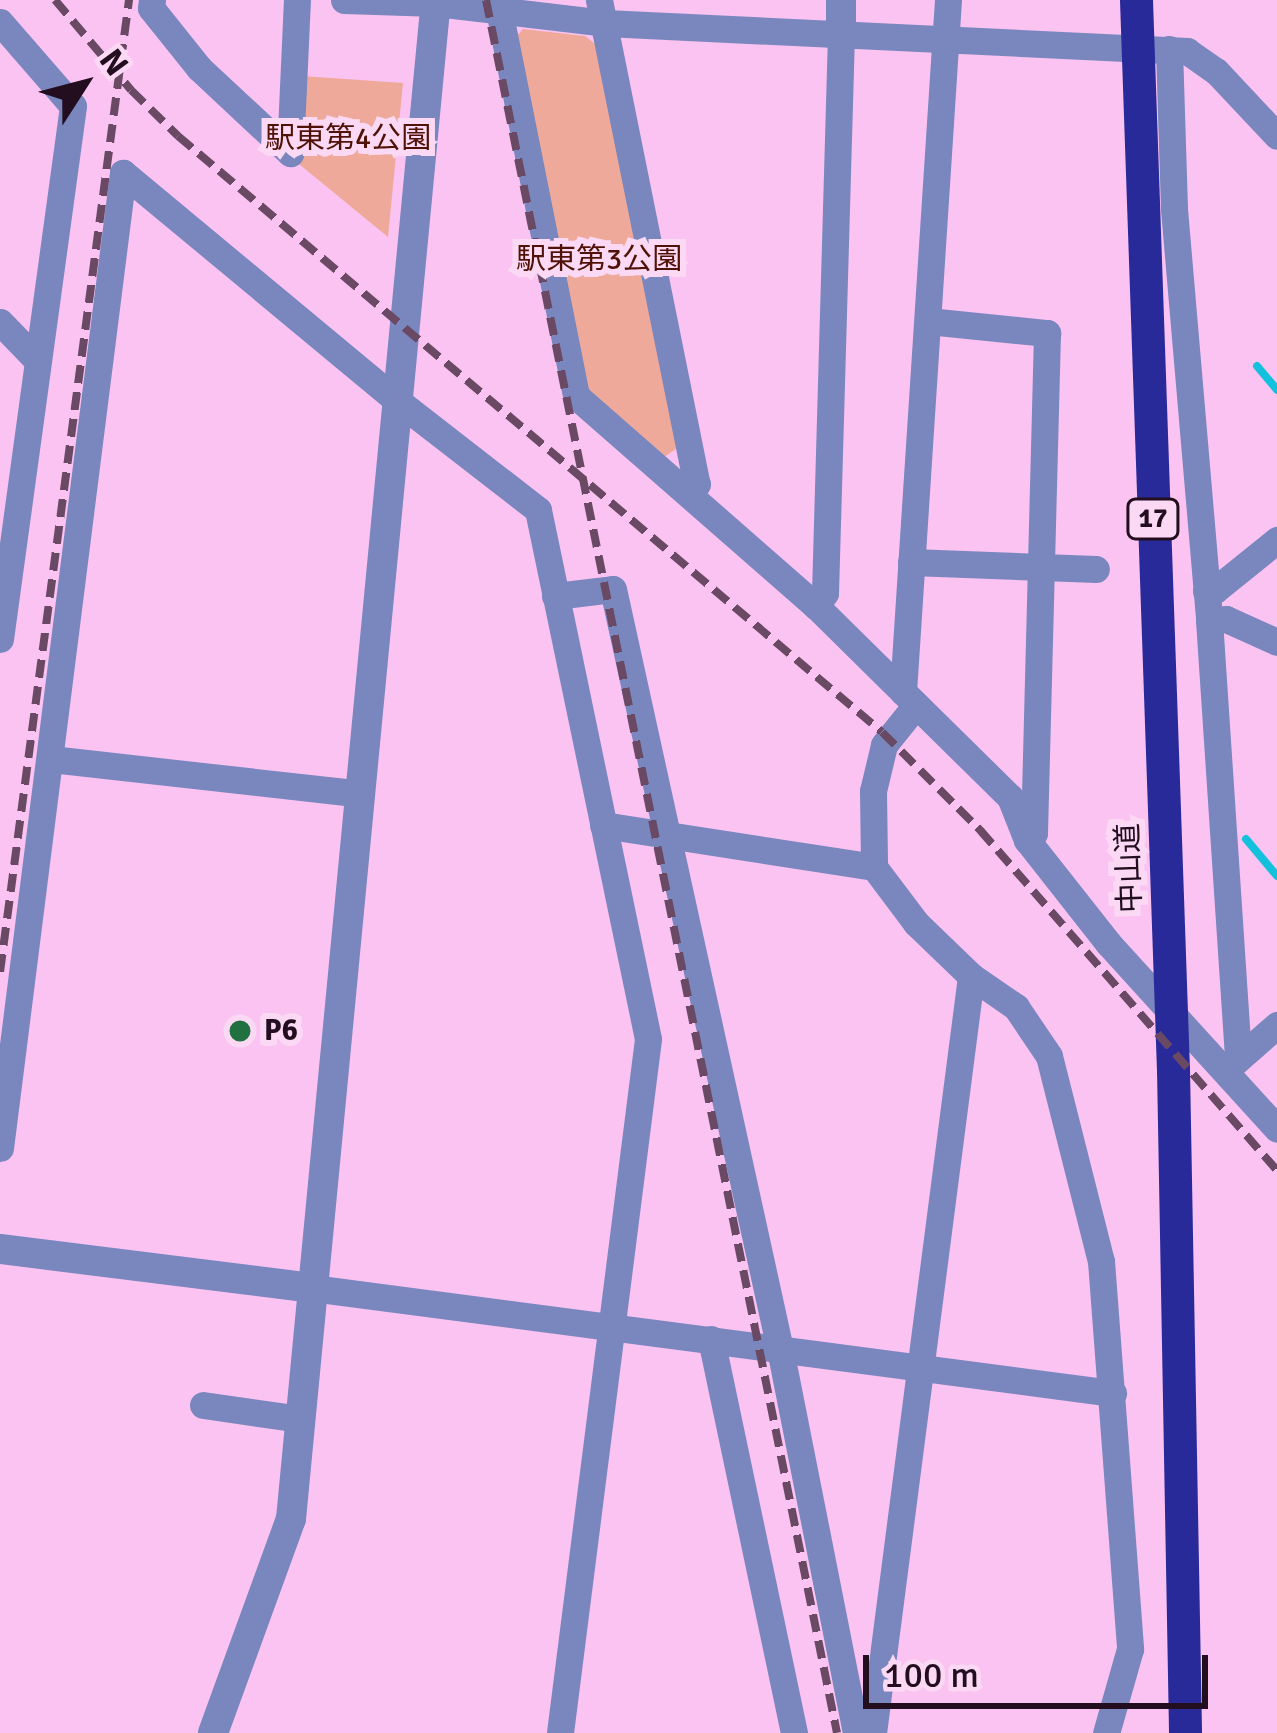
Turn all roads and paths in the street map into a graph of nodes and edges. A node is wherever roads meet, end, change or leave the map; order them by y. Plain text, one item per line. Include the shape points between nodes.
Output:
1 (152, 0) edge
2 (297, 0) edge
3 (344, 0) edge
4 (841, 0) edge
5 (948, 0) edge
6 (1136, 0) edge
7 (436, 2) edge
8 (499, 10) junction
9 (602, 12) edge
10 (0, 22) edge
11 (841, 34) junction
12 (948, 40) junction
13 (1153, 49) junction
14 (1277, 136) edge
15 (928, 321) junction
16 (0, 322) edge
17 (36, 359) junction
18 (399, 402) junction
19 (691, 493) junction
20 (1277, 540) edge
21 (911, 562) junction
22 (1040, 566) junction
23 (1096, 568) dead end
24 (1206, 591) junction
25 (555, 596) junction
26 (816, 606) junction
27 (1209, 620) junction
28 (1, 628) edge
29 (0, 639) edge
30 (1277, 642) edge
31 (909, 698) junction
32 (51, 759) junction
33 (361, 794) junction
34 (603, 825) junction
35 (668, 835) junction
36 (1027, 840) junction
37 (874, 867) junction
38 (970, 976) junction
39 (1277, 1025) edge
40 (1232, 1064) junction
41 (1277, 1130) edge
42 (0, 1148) edge
43 (0, 1249) edge
44 (312, 1288) junction
45 (610, 1327) junction
46 (711, 1340) junction
47 (781, 1349) junction
48 (921, 1367) junction
49 (1112, 1393) junction
50 (203, 1405) dead end
51 (300, 1419) junction
52 (213, 1733) edge
53 (560, 1733) edge
54 (794, 1733) edge
55 (856, 1733) edge
56 (873, 1733) edge
57 (1106, 1733) edge
58 (1185, 1733) edge

1 - 2 street via 200,68 290,153
3 - 7 street
4 - 11 street
5 - 12 street
6 - 13 highway, 中山道 / 17
7 - 8 street
7 - 18 street
8 - 9 street
8 - 19 street via 576,396
9 - 11 street
9 - 19 street via 697,484
10 - 17 street via 73,106
11 - 12 street
11 - 26 street via 825,593
12 - 13 street
12 - 15 street
13 - 14 street via 1186,51 1216,71
13 - 24 street
13 - 58 highway, 中山道 / 17
15 - 21 street
15 - 22 street via 1047,333
16 - 17 street
17 - 28 street
18 - 25 street via 538,510
18 - 32 street via 123,173
18 - 33 street
19 - 26 street
20 - 24 street
21 - 22 street
21 - 31 street
22 - 23 street
22 - 36 street via 1034,833
24 - 27 street
25 - 34 street
25 - 35 street via 613,589
26 - 31 street
27 - 30 street
27 - 40 street
28 - 29 street
31 - 36 street via 1010,797
31 - 37 street via 884,745 873,790
32 - 33 street
32 - 42 street
33 - 44 street
34 - 35 street
34 - 45 street via 648,1040
35 - 37 street
35 - 47 street
36 - 40 street via 1108,943
37 - 38 street
38 - 48 street
38 - 49 street via 1016,1007 1049,1057 1101,1261
39 - 40 street
40 - 41 street
43 - 44 street
44 - 45 street
44 - 51 street
45 - 46 street
45 - 53 street
46 - 47 street
46 - 54 street
47 - 48 street
47 - 55 street
48 - 49 street
48 - 56 street
49 - 57 street via 1130,1649
50 - 51 street
51 - 52 street via 291,1520

